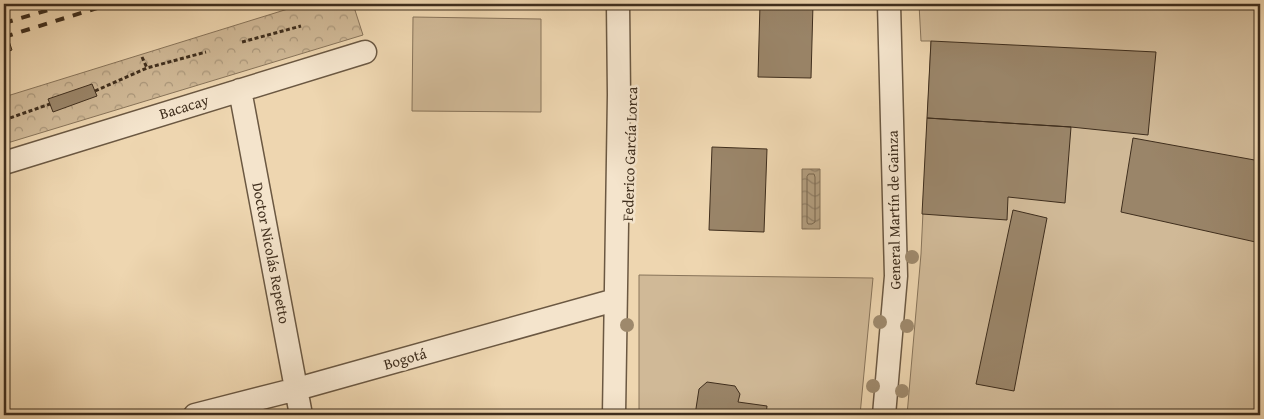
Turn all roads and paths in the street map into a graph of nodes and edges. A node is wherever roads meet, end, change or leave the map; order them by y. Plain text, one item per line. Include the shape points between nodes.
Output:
1 (607, 4) edge
2 (618, 4) edge
3 (632, 4) edge
4 (888, 4) edge
5 (300, 26) dead end
6 (242, 42) dead end
7 (206, 52) dead end
8 (365, 52) dead end
9 (142, 58) dead end
10 (147, 68) junction
11 (240, 90) junction
12 (95, 91) dead end
13 (50, 104) dead end
14 (4, 120) edge
15 (4, 163) edge
16 (615, 300) junction
17 (297, 389) junction
18 (196, 415) edge
19 (301, 415) edge
20 (614, 415) edge
21 (884, 415) edge

1 - 16 street, Federico García Lorca via 605,284
2 - 16 street, Federico García Lorca
3 - 16 street, Federico García Lorca via 633,91 627,283
4 - 21 street, General Martín de Gainza via 896,276
5 - 6 path
7 - 10 path
8 - 11 street, Bacacay
9 - 10 path
10 - 12 path
11 - 15 street, Bacacay
11 - 17 street, Doctor Nicolás Repetto
13 - 14 path
16 - 17 street, Bogotá
16 - 20 street, Federico García Lorca
17 - 18 street, Bogotá
17 - 19 street, Doctor Nicolás Repetto

